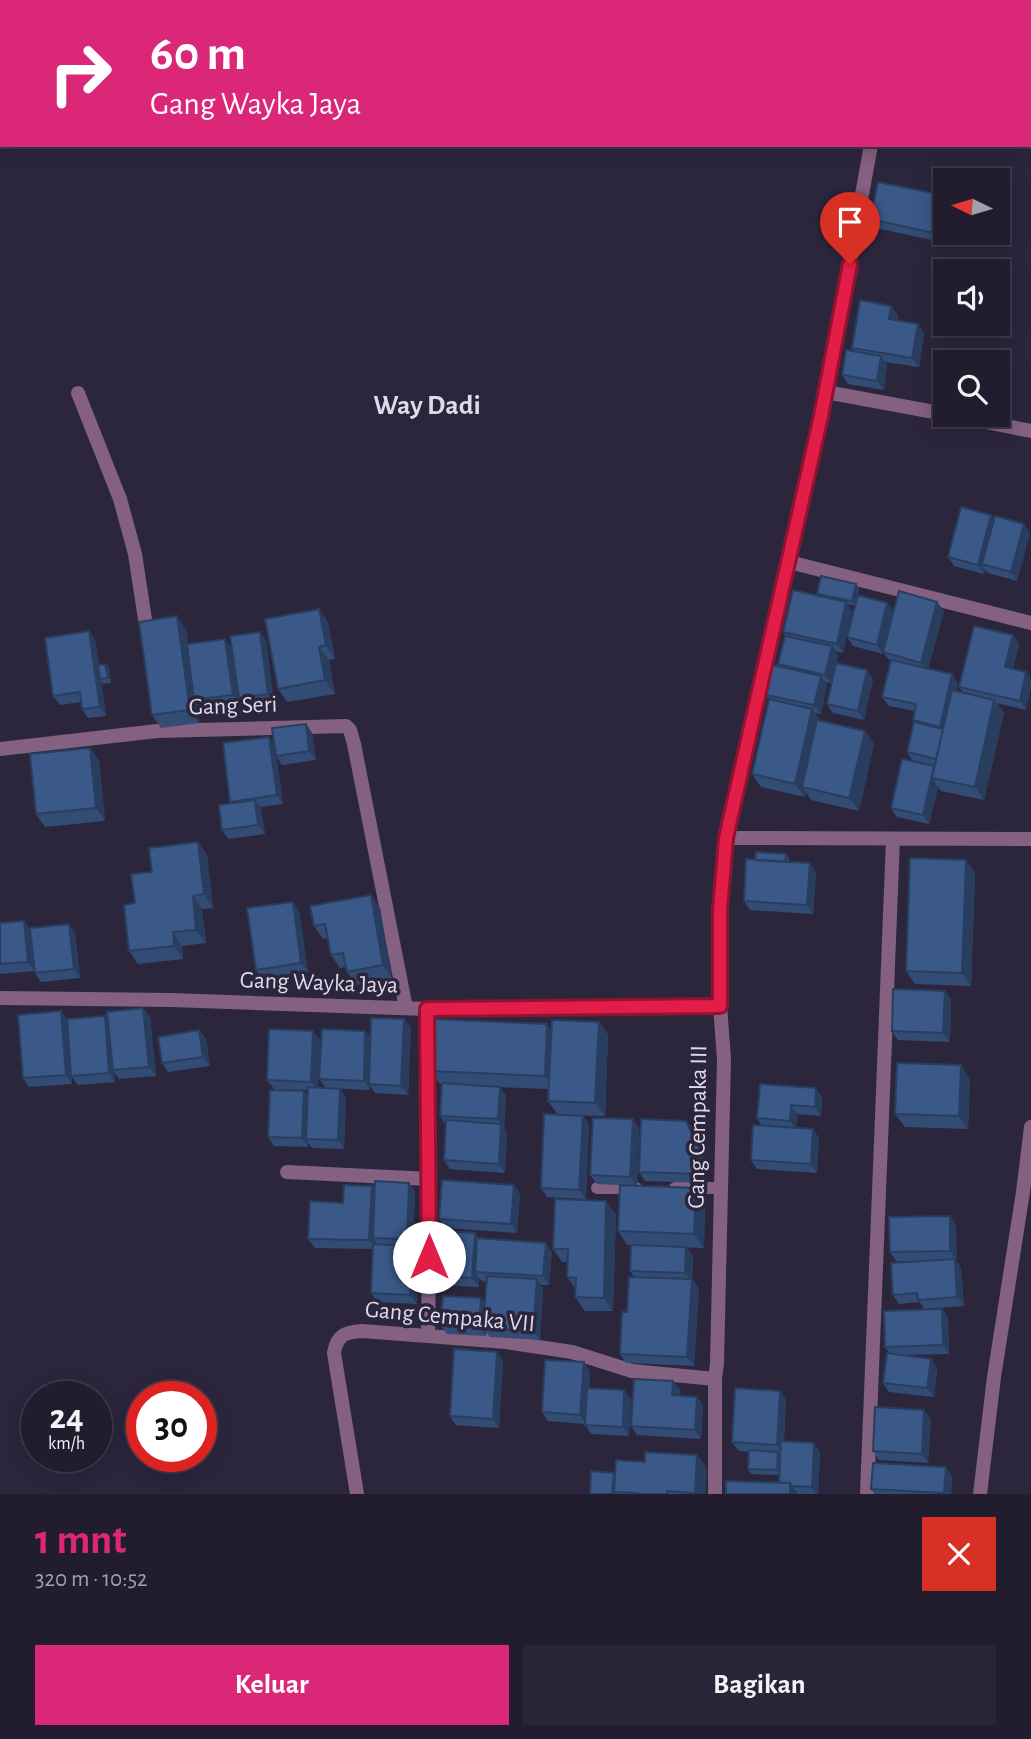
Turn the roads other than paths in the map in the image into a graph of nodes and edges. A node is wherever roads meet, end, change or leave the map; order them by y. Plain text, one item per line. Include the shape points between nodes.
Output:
1 (871, 147) edge
2 (826, 392) junction
3 (78, 393) dead end
4 (933, 411) edge
5 (1008, 427) edge
6 (1031, 432) edge
7 (789, 562) junction
8 (1031, 623) edge
9 (149, 647) edge
10 (0, 749) edge
11 (726, 838) junction
12 (893, 839) junction
13 (1031, 839) edge
14 (0, 998) edge
15 (720, 1006) junction
16 (406, 1009) junction
17 (427, 1009) junction
18 (1031, 1127) edge
19 (1030, 1149) edge
20 (287, 1172) dead end
21 (430, 1179) junction
22 (597, 1188) edge
23 (652, 1188) edge
24 (665, 1188) edge
25 (720, 1188) junction
26 (428, 1335) junction
27 (715, 1379) junction
28 (357, 1494) edge
29 (715, 1494) edge
30 (867, 1494) edge
31 (980, 1494) edge

1 - 2 street, Gang Cempaka III
2 - 4 street
2 - 7 street, Gang Cempaka III
3 - 9 street via 120,499 135,554
5 - 6 street
7 - 8 street
7 - 11 street, Gang Cempaka III
10 - 16 street, Gang Seri via 156,724 342,725 354,744
11 - 12 street
11 - 15 street, Gang Cempaka III
12 - 13 street
12 - 30 street
14 - 16 street, Gang Wayka Jaya
15 - 17 street, Gang Wayka Jaya
15 - 25 street, Gang Cempaka III
16 - 17 street, Gang Wayka Jaya
17 - 21 street
18 - 19 street
19 - 31 street
20 - 21 street
21 - 26 street
22 - 23 lane
24 - 25 lane
25 - 27 street, Gang Cempaka III
26 - 27 street, Gang Cempaka VII via 551,1348 632,1371
26 - 28 street, Gang Cempaka VII via 362,1331 342,1335 336,1342
27 - 29 street, Gang Cempaka III

